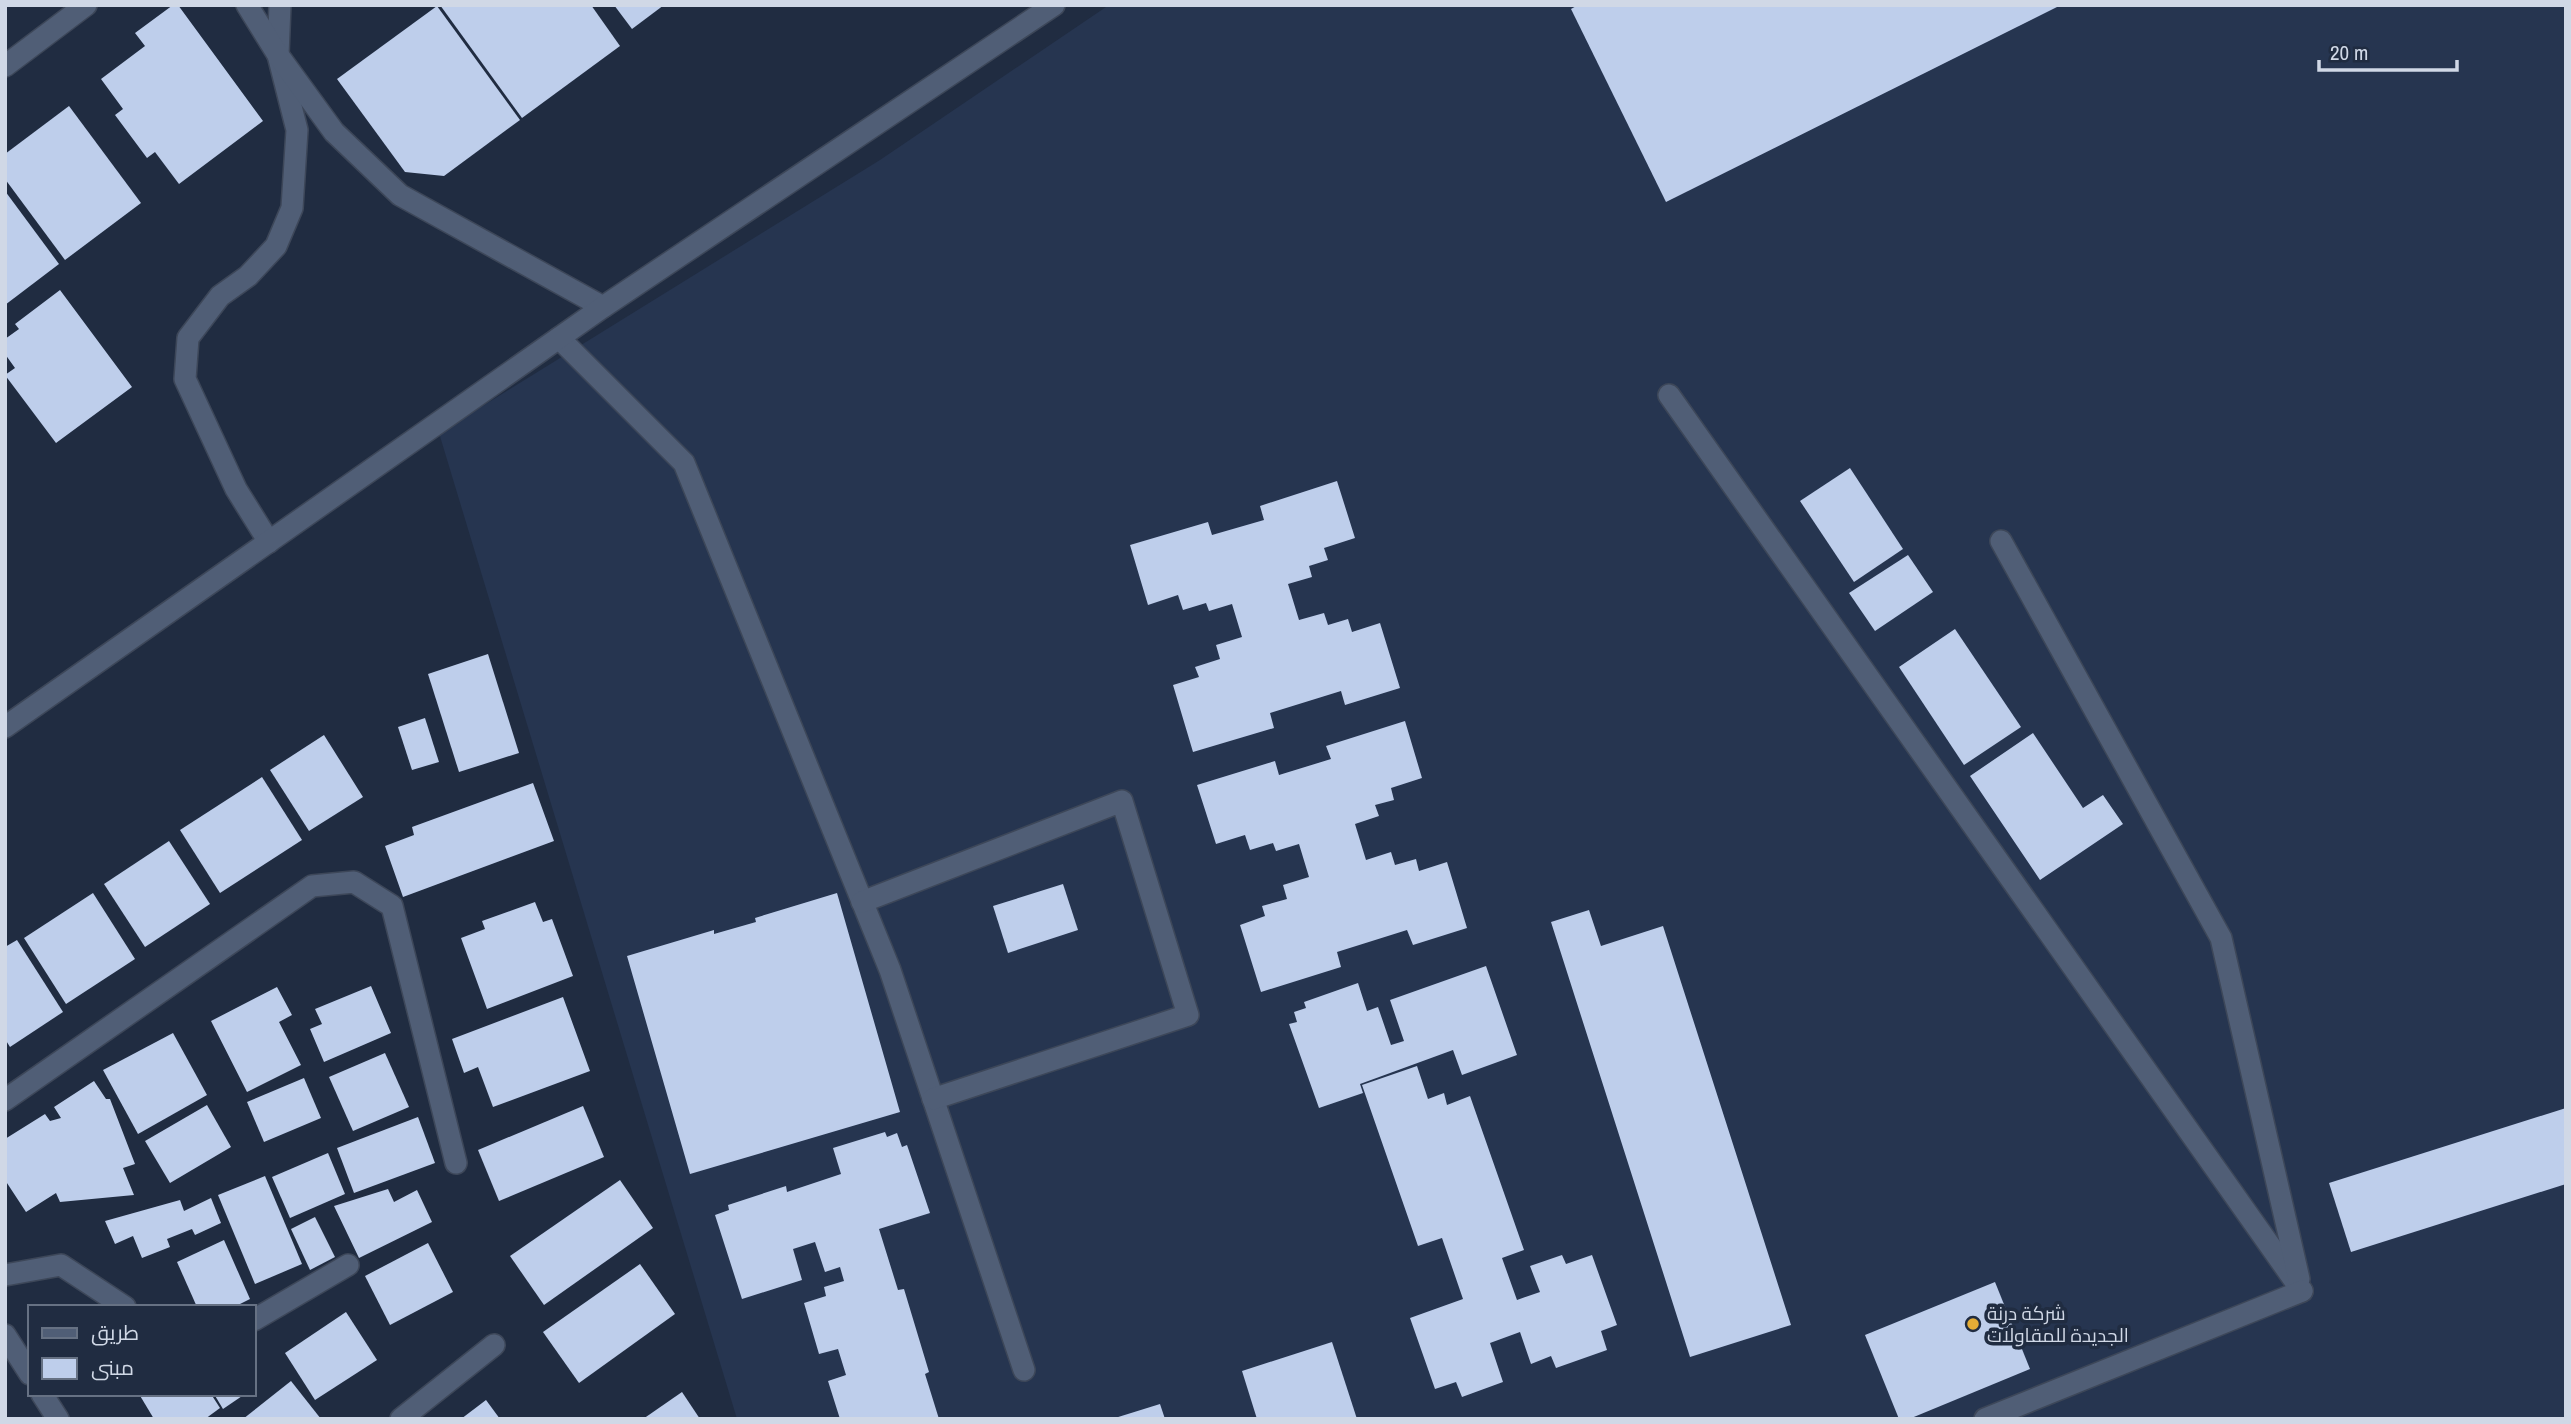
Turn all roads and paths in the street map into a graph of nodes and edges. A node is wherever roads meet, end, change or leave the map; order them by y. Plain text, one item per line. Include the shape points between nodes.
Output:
1 (86, 5) edge
2 (247, 5) edge
3 (280, 5) edge
4 (1054, 5) edge
5 (278, 55) junction
6 (5, 66) edge
7 (603, 307) junction
8 (559, 338) junction
9 (1669, 395) dead end
10 (2001, 541) dead end
11 (269, 542) junction
12 (5, 727) edge
13 (862, 902) junction
14 (933, 1099) junction
15 (5, 1100) edge
16 (456, 1163) dead end
17 (348, 1265) dead end
18 (5, 1275) edge
19 (2302, 1291) junction
20 (122, 1305) edge
21 (256, 1319) edge
22 (5, 1335) edge
23 (494, 1346) dead end
24 (1024, 1370) dead end
25 (28, 1371) edge
26 (43, 1396) edge
27 (58, 1419) edge
28 (401, 1419) edge
29 (1985, 1419) edge

1 - 6 street
2 - 5 street
3 - 5 street
4 - 7 street
5 - 7 street via 334,132 400,195
5 - 11 street via 297,130 292,208 276,246 248,276 220,296 188,338 185,379 236,488
7 - 8 street
8 - 11 street
8 - 13 street via 684,463
9 - 19 street
10 - 19 street via 2221,939
11 - 12 street
13 - 14 street
13 - 14 street via 1122,802 1188,1015
14 - 24 street
15 - 16 street via 312,886 354,882 392,906
17 - 21 street
18 - 20 street via 61,1265
19 - 29 street
22 - 25 street
23 - 28 street
26 - 27 street

